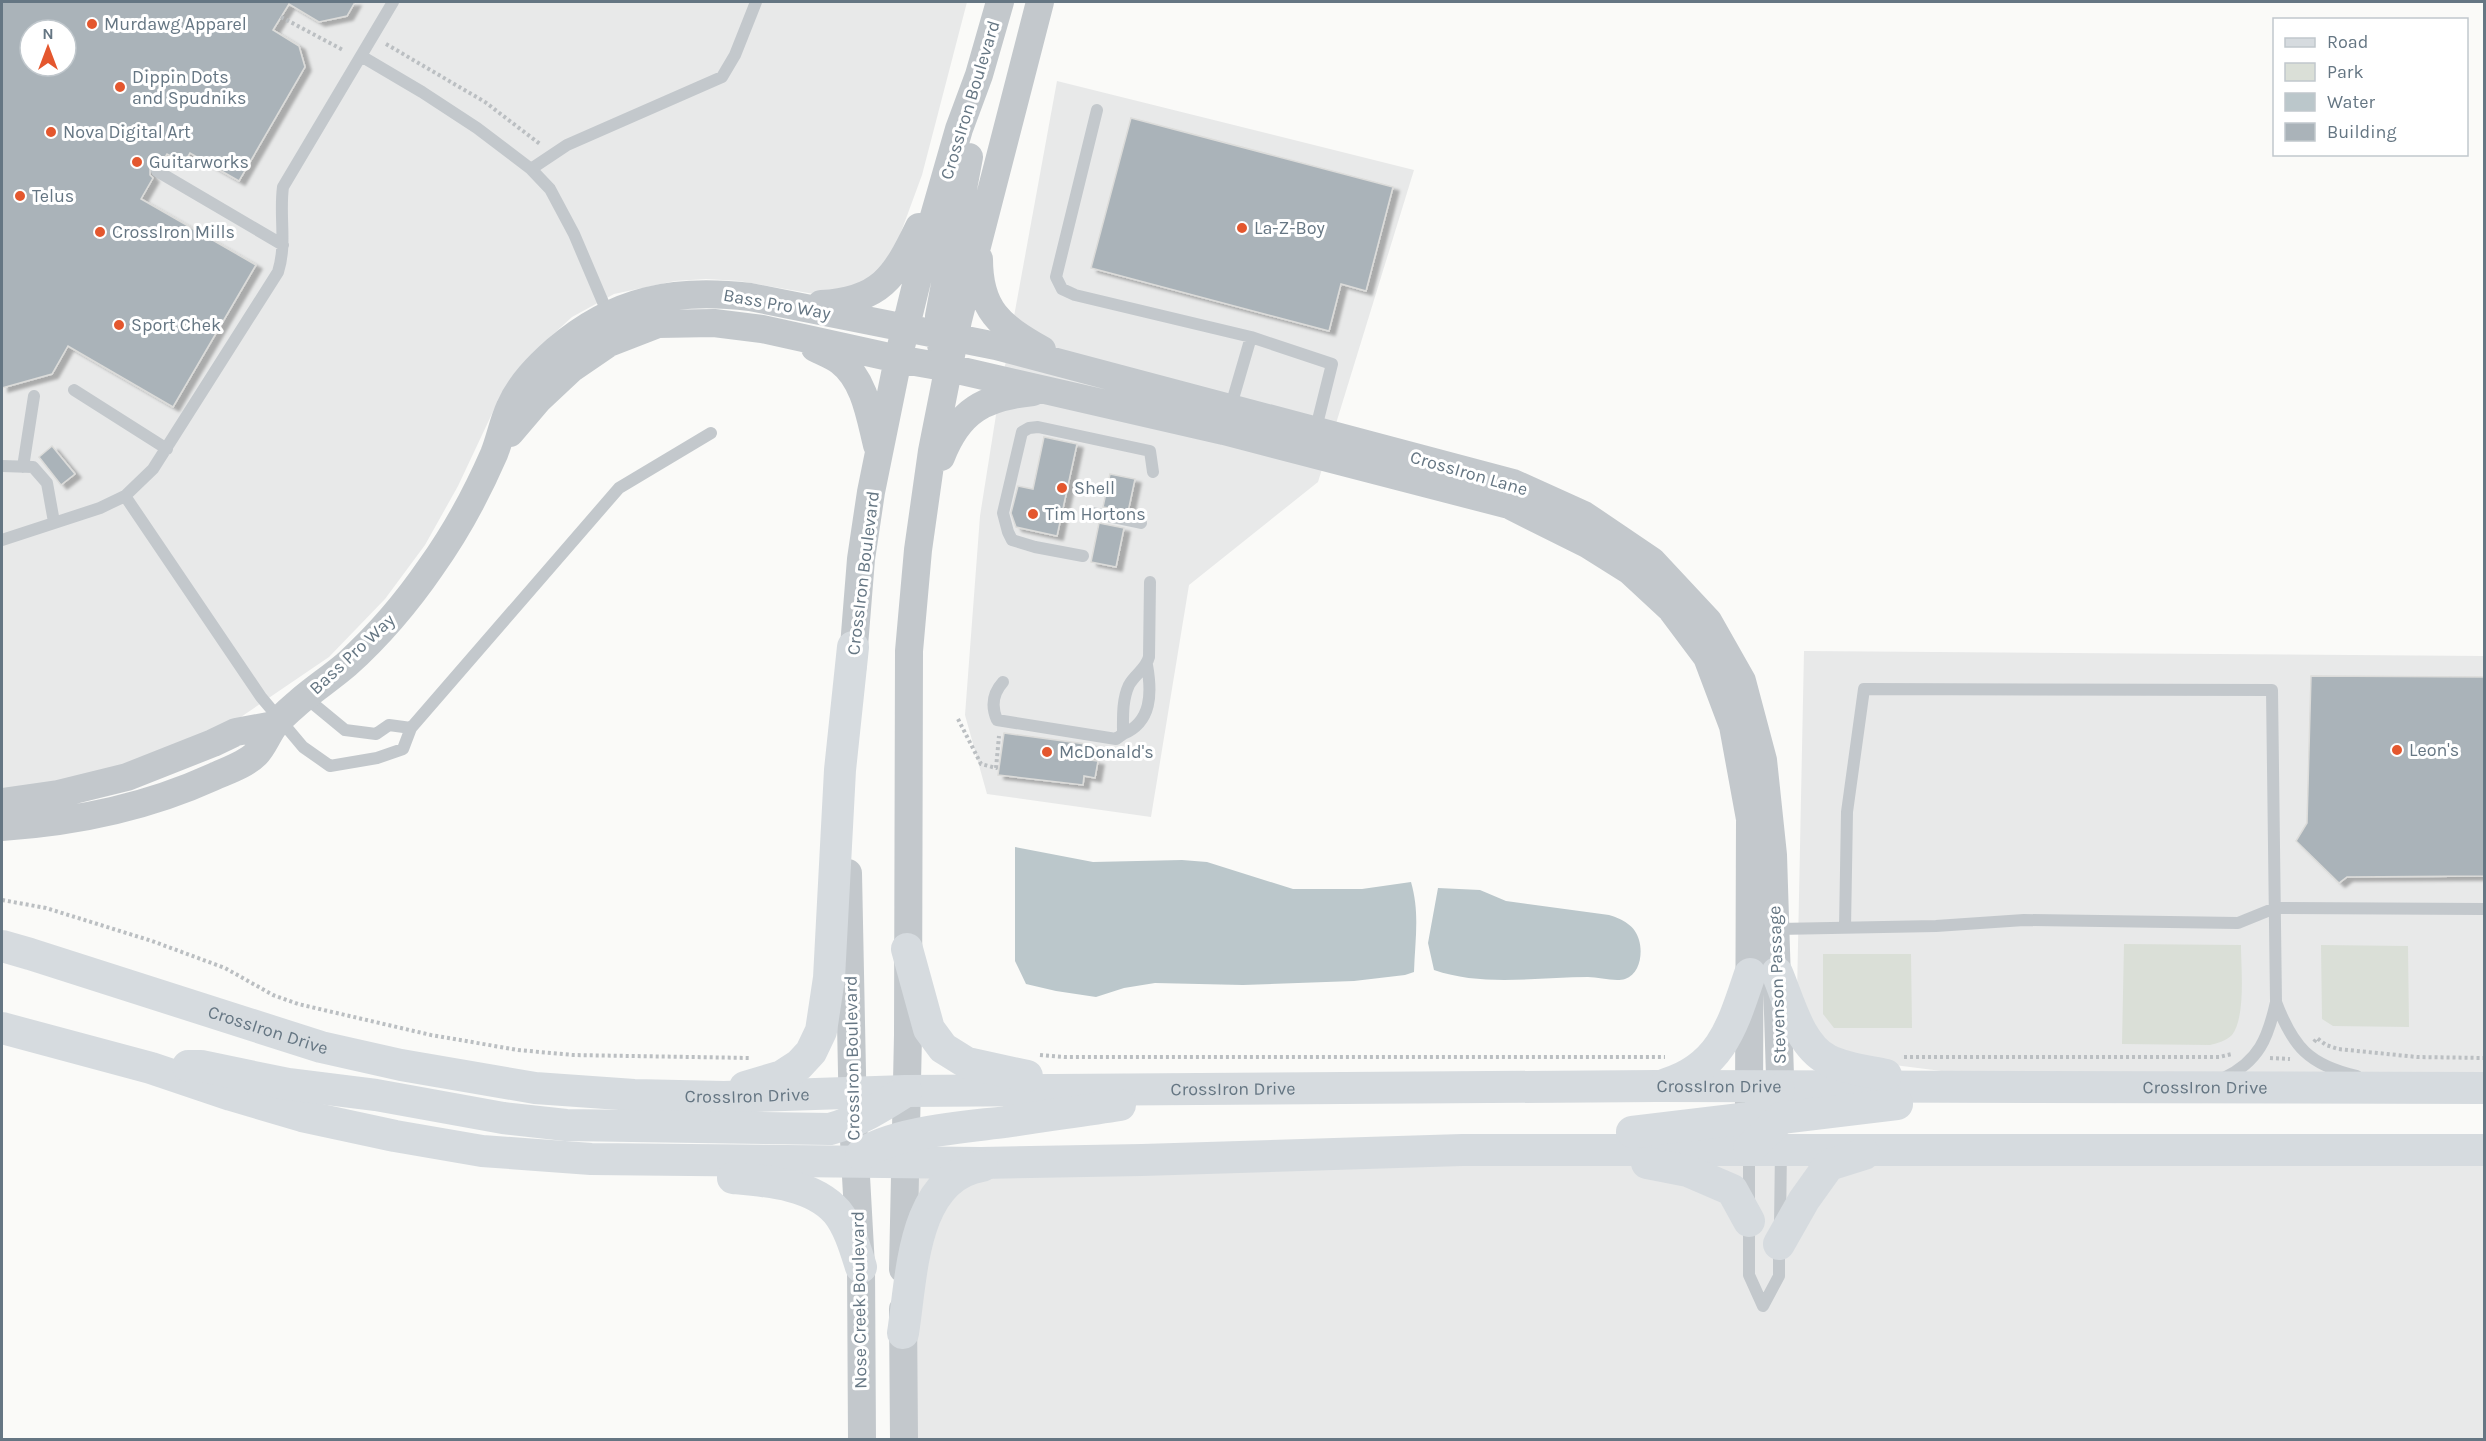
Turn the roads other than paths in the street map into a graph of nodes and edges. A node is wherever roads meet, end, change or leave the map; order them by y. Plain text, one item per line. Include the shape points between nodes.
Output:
1 (393, 2) edge
2 (756, 2) edge
3 (1000, 2) edge
4 (1041, 2) edge
5 (361, 56) junction
6 (979, 75) junction
7 (1097, 110) dead end
8 (950, 159) junction
9 (531, 169) junction
10 (157, 171) dead end
11 (979, 235) junction
12 (283, 245) junction
13 (792, 306) junction
14 (608, 314) junction
15 (906, 329) junction
16 (789, 335) junction
17 (946, 337) junction
18 (1251, 337) junction
19 (898, 359) junction
20 (1067, 365) junction
21 (949, 368) junction
22 (74, 390) dead end
23 (1053, 390) junction
24 (34, 396) dead end
25 (1227, 420) junction
26 (711, 433) dead end
27 (1312, 442) junction
28 (167, 449) junction
29 (494, 453) junction
30 (879, 453) junction
31 (2, 466) edge
32 (23, 466) junction
33 (1153, 472) dead end
34 (125, 496) junction
35 (926, 498) junction
36 (1093, 513) dead end
37 (54, 522) junction
38 (1141, 523) dead end
39 (2, 540) edge
40 (1083, 556) dead end
41 (1150, 582) dead end
42 (853, 647) junction
43 (1147, 665) junction
44 (1003, 682) dead end
45 (305, 697) junction
46 (278, 722) junction
47 (411, 728) junction
48 (1122, 734) junction
49 (2, 802) edge
50 (2, 827) edge
51 (1762, 855) joint
52 (2275, 908) junction
53 (2484, 909) edge
54 (1845, 928) junction
55 (1763, 930) junction
56 (2, 946) edge
57 (907, 949) junction
58 (1763, 974) junction
59 (2276, 1002) junction
60 (2, 1028) edge
61 (151, 1068) junction
62 (1662, 1071) junction
63 (1750, 1087) junction
64 (1780, 1087) junction
65 (1952, 1087) junction
66 (1261, 1088) junction
67 (2104, 1088) junction
68 (2179, 1088) junction
69 (2417, 1088) junction
70 (2484, 1088) edge
71 (1141, 1089) junction
72 (906, 1091) junction
73 (686, 1097) junction
74 (852, 1107) junction
75 (302, 1116) junction
76 (1749, 1118) junction
77 (1781, 1118) junction
78 (2484, 1136) edge
79 (906, 1149) junction
80 (1491, 1149) junction
81 (1581, 1149) junction
82 (1749, 1149) junction
83 (1781, 1149) junction
84 (1879, 1149) junction
85 (2383, 1150) junction
86 (2484, 1150) edge
87 (855, 1161) junction
88 (1006, 1162) junction
89 (1749, 1221) junction
90 (1779, 1244) junction
91 (861, 1267) junction
92 (903, 1333) junction
93 (862, 1440) edge
94 (904, 1440) edge

1 - 5 lane
2 - 9 lane via 722,77 567,145
3 - 6 street, CrossIron Boulevard
4 - 11 street
5 - 9 lane via 468,122
5 - 12 lane via 283,187
6 - 8 street, CrossIron Boulevard
6 - 17 street via 972,139 939,316
7 - 18 lane via 1056,277 1062,289
8 - 13 street via 914,237 897,269 885,282 863,298 848,302
8 - 15 street, CrossIron Boulevard
9 - 14 lane via 550,189 574,234
10 - 12 lane
11 - 17 street
11 - 20 street via 979,275 988,307 1004,325
12 - 28 lane via 278,272
13 - 14 street, Bass Pro Way via 712,293 655,298
13 - 15 street, Bass Pro Way
14 - 29 street, Bass Pro Way via 562,344 524,382 510,406
15 - 17 street, Bass Pro Way
15 - 19 street, CrossIron Boulevard
16 - 19 street, Bass Pro Way
16 - 29 street, Bass Pro Way via 683,322 658,324 609,342 571,369 539,399
16 - 30 street via 841,362 856,379
17 - 20 street, CrossIron Lane
17 - 21 street
18 - 25 lane
18 - 27 lane via 1332,364
19 - 21 street, Bass Pro Way
19 - 30 street, CrossIron Boulevard
20 - 25 street, CrossIron Lane
21 - 23 street, CrossIron Lane
21 - 35 street
22 - 28 lane
23 - 25 street, CrossIron Lane
23 - 35 street via 1000,397 972,410 957,424
24 - 32 lane
25 - 27 street, CrossIron Lane
26 - 47 lane via 619,488
27 - 51 street, CrossIron Lane via 1509,505 1630,570 1671,609 1707,657 1733,726 1750,819
28 - 34 lane
29 - 45 street, Bass Pro Way via 432,566 397,613 346,664
30 - 42 street, CrossIron Boulevard via 861,559
31 - 32 lane
32 - 37 lane via 33,466 47,483
33 - 40 lane via 1150,451 1038,427 1022,432 1003,513 1008,532 1012,540
34 - 37 lane
34 - 46 lane
35 - 57 street via 909,651
36 - 38 lane
37 - 39 lane
41 - 43 lane
42 - 73 main road via 840,770 829,978 821,1031 805,1060 782,1076
42 - 74 street, CrossIron Boulevard via 846,798
43 - 48 lane via 1129,684
43 - 48 lane via 1149,691 1144,716 1134,729
44 - 48 lane via 993,704 997,720 1116,739
45 - 46 street, Bass Pro Way
45 - 47 lane via 345,730 376,734 389,725
46 - 47 lane via 330,766 369,760 403,749
46 - 49 street via 236,732 127,777 58,794
46 - 50 street, Bass Pro Way via 256,754 184,790 85,819
51 - 55 street, Stevenson Passage
52 - 53 lane
52 - 54 lane via 2238,923 2024,920
52 - 54 lane via 2272,690 1864,689 1846,812
52 - 59 lane
54 - 55 lane
55 - 58 street, Stevenson Passage
56 - 73 main road, CrossIron Drive via 321,1047 401,1065 535,1088
57 - 71 main road via 929,1029 943,1048 967,1063 1058,1081
57 - 72 street
58 - 62 main road via 1715,1053 1700,1068 1682,1079
58 - 63 street, Stevenson Passage
58 - 64 street, Stevenson Passage
58 - 65 main road via 1809,1043 1828,1060 1856,1070
59 - 68 lane via 2270,1029 2258,1052 2239,1070 2222,1079
59 - 69 lane via 2287,1030 2304,1052 2322,1064
60 - 61 main road
61 - 74 main road via 201,1066 288,1084 566,1125 830,1129
61 - 75 main road
62 - 63 main road, CrossIron Drive
62 - 66 main road, CrossIron Drive
63 - 64 main road, CrossIron Drive
63 - 76 street, Stevenson Passage
64 - 65 main road, CrossIron Drive
64 - 76 main road via 1763,1111
64 - 77 street, Stevenson Passage
65 - 67 main road, CrossIron Drive
66 - 71 main road, CrossIron Drive
66 - 79 main road via 1161,1098
67 - 68 main road, CrossIron Drive
67 - 77 main road via 2030,1102 1900,1104
68 - 69 main road, CrossIron Drive
69 - 70 main road, CrossIron Drive
71 - 72 main road, CrossIron Drive
72 - 74 main road via 873,1113
72 - 79 street
73 - 74 main road, CrossIron Drive
74 - 87 street, CrossIron Boulevard
75 - 87 main road via 493,1152 591,1159
75 - 91 main road via 329,1133 477,1163 736,1179 796,1187 835,1210
76 - 80 main road
76 - 82 street, Stevenson Passage
77 - 82 main road
77 - 83 street, Stevenson Passage
78 - 85 main road
79 - 87 main road via 869,1150
79 - 88 main road
79 - 92 street
80 - 81 main road
80 - 88 main road
81 - 82 main road
81 - 89 main road via 1688,1171 1710,1180 1732,1190
82 - 83 main road
82 - 89 lane, Stevenson Passage
83 - 84 main road
83 - 90 lane, Stevenson Passage
84 - 85 main road
84 - 90 main road via 1829,1165
85 - 86 main road
87 - 91 street, Nose Creek Boulevard
88 - 92 main road via 958,1173 947,1181 926,1211
89 - 90 lane, Stevenson Passage via 1749,1275 1763,1306 1779,1276
91 - 93 street, Nose Creek Boulevard
92 - 94 street

